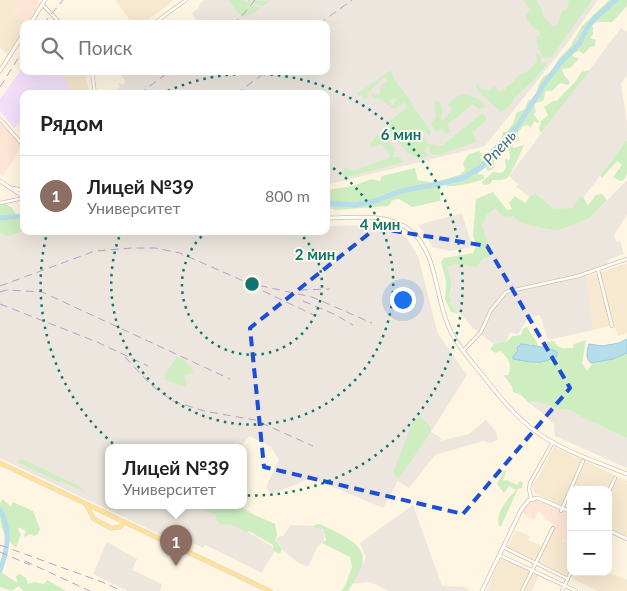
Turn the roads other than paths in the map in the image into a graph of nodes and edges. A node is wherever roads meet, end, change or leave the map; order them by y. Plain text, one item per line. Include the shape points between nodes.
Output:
1 (186, 0) edge
2 (42, 1) edge
3 (32, 20) edge
4 (58, 20) edge
5 (158, 20) edge
6 (20, 39) edge
7 (0, 71) edge
8 (93, 75) edge
9 (94, 90) edge
10 (0, 119) edge
11 (20, 142) edge
12 (0, 182) edge
13 (8, 187) junction
14 (20, 190) edge
15 (18, 194) joint
16 (20, 198) edge
17 (15, 199) junction
18 (0, 203) edge
19 (330, 218) edge
20 (627, 259) edge
21 (598, 270) junction
22 (612, 326) dead end
23 (463, 351) junction
24 (553, 442) junction
25 (583, 461) dead end
26 (0, 463) edge
27 (627, 474) edge
28 (615, 478) dead end
29 (611, 486) edge
30 (532, 498) junction
31 (86, 504) junction
32 (561, 509) junction
33 (567, 511) edge
34 (124, 522) junction
35 (553, 528) dead end
36 (610, 531) edge
37 (627, 539) edge
38 (503, 547) junction
39 (499, 555) junction
40 (536, 563) junction
41 (532, 571) junction
42 (569, 576) edge
43 (568, 579) junction
44 (564, 586) junction
45 (270, 591) edge
46 (482, 591) edge
47 (522, 591) edge
48 (562, 591) edge
49 (576, 591) edge

1 - 5 street
2 - 3 main road
2 - 4 street
6 - 7 main road
8 - 9 street
10 - 11 street
12 - 13 main road
13 - 14 main road
13 - 15 main road
15 - 17 street
16 - 17 street
17 - 18 street
19 - 23 main road via 387,219 416,235 429,260 448,326
20 - 21 street
21 - 22 street
21 - 23 street via 506,292 491,310 481,332
23 - 24 main road via 517,415
24 - 27 main road
24 - 30 street via 530,483
25 - 32 street
26 - 31 main road
28 - 29 street
30 - 32 main road
30 - 38 main road via 523,506
31 - 34 main road
31 - 34 main road via 94,519 111,528 120,527
32 - 33 main road
34 - 45 main road
35 - 40 street
36 - 37 main road
38 - 39 main road
38 - 40 street
39 - 41 street
39 - 46 main road
40 - 41 street
40 - 43 street
41 - 44 street
41 - 47 street
42 - 43 street
43 - 44 street
44 - 48 street
44 - 49 street

